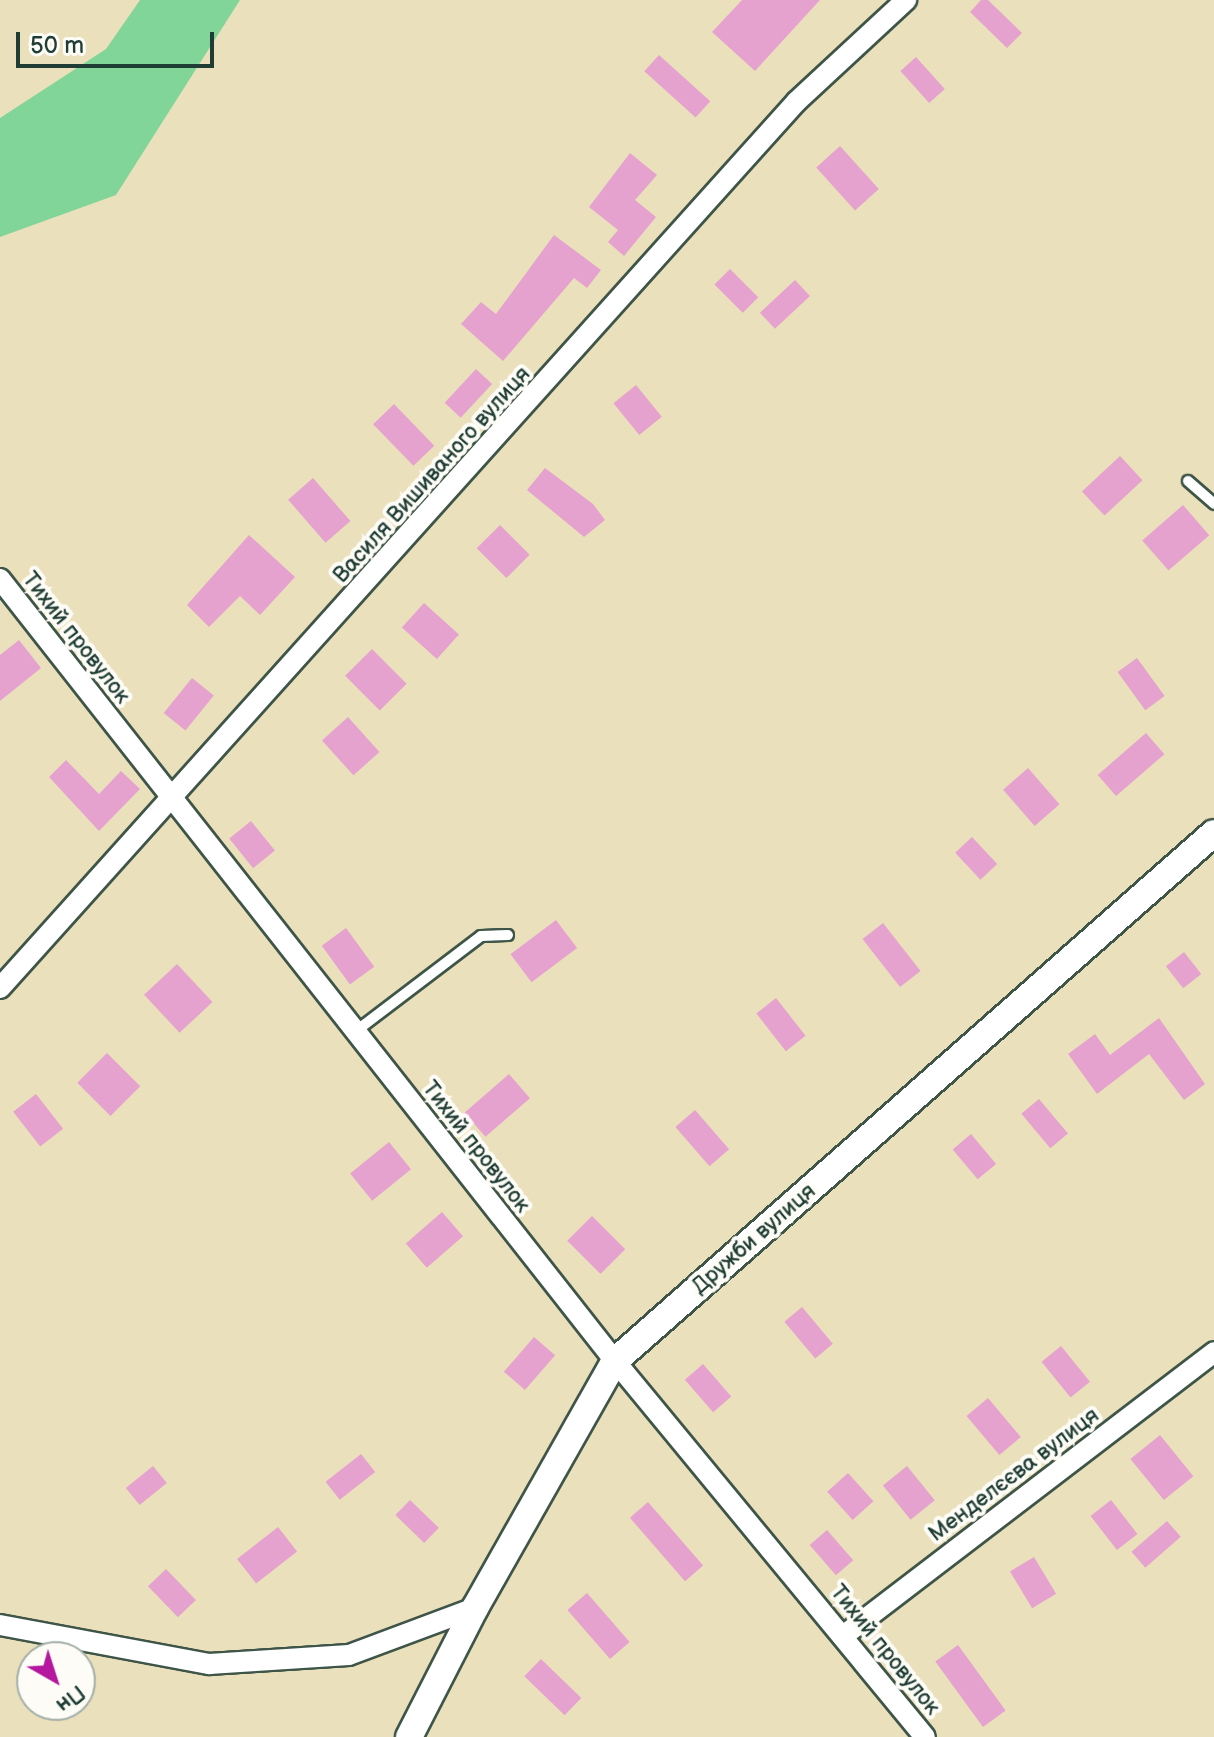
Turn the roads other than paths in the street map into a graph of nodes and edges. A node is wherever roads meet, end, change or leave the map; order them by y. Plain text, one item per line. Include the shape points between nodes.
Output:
1 (906, 0) edge
2 (1188, 481) dead end
3 (1214, 504) edge
4 (0, 579) edge
5 (172, 803) junction
6 (1214, 833) edge
7 (508, 935) dead end
8 (0, 988) edge
9 (354, 1033) junction
10 (1214, 1352) edge
11 (615, 1361) junction
12 (475, 1608) junction
13 (0, 1625) edge
14 (843, 1636) junction
15 (409, 1737) edge
16 (925, 1737) edge

1 - 5 street, Василя Вишиваного вулиця via 797,101
2 - 3 lane
4 - 5 street, Тихий провулок
5 - 8 street, Василя Вишиваного вулиця
5 - 9 street, Тихий провулок
6 - 11 street, Дружби вулиця
7 - 9 lane via 481,936
9 - 11 street, Тихий провулок
10 - 14 street, Менделєєва вулиця
11 - 12 street, Дружби вулиця
11 - 14 street, Тихий провулок
12 - 13 street via 349,1655 209,1664
12 - 15 street, Дружби вулиця
14 - 16 street, Тихий провулок

